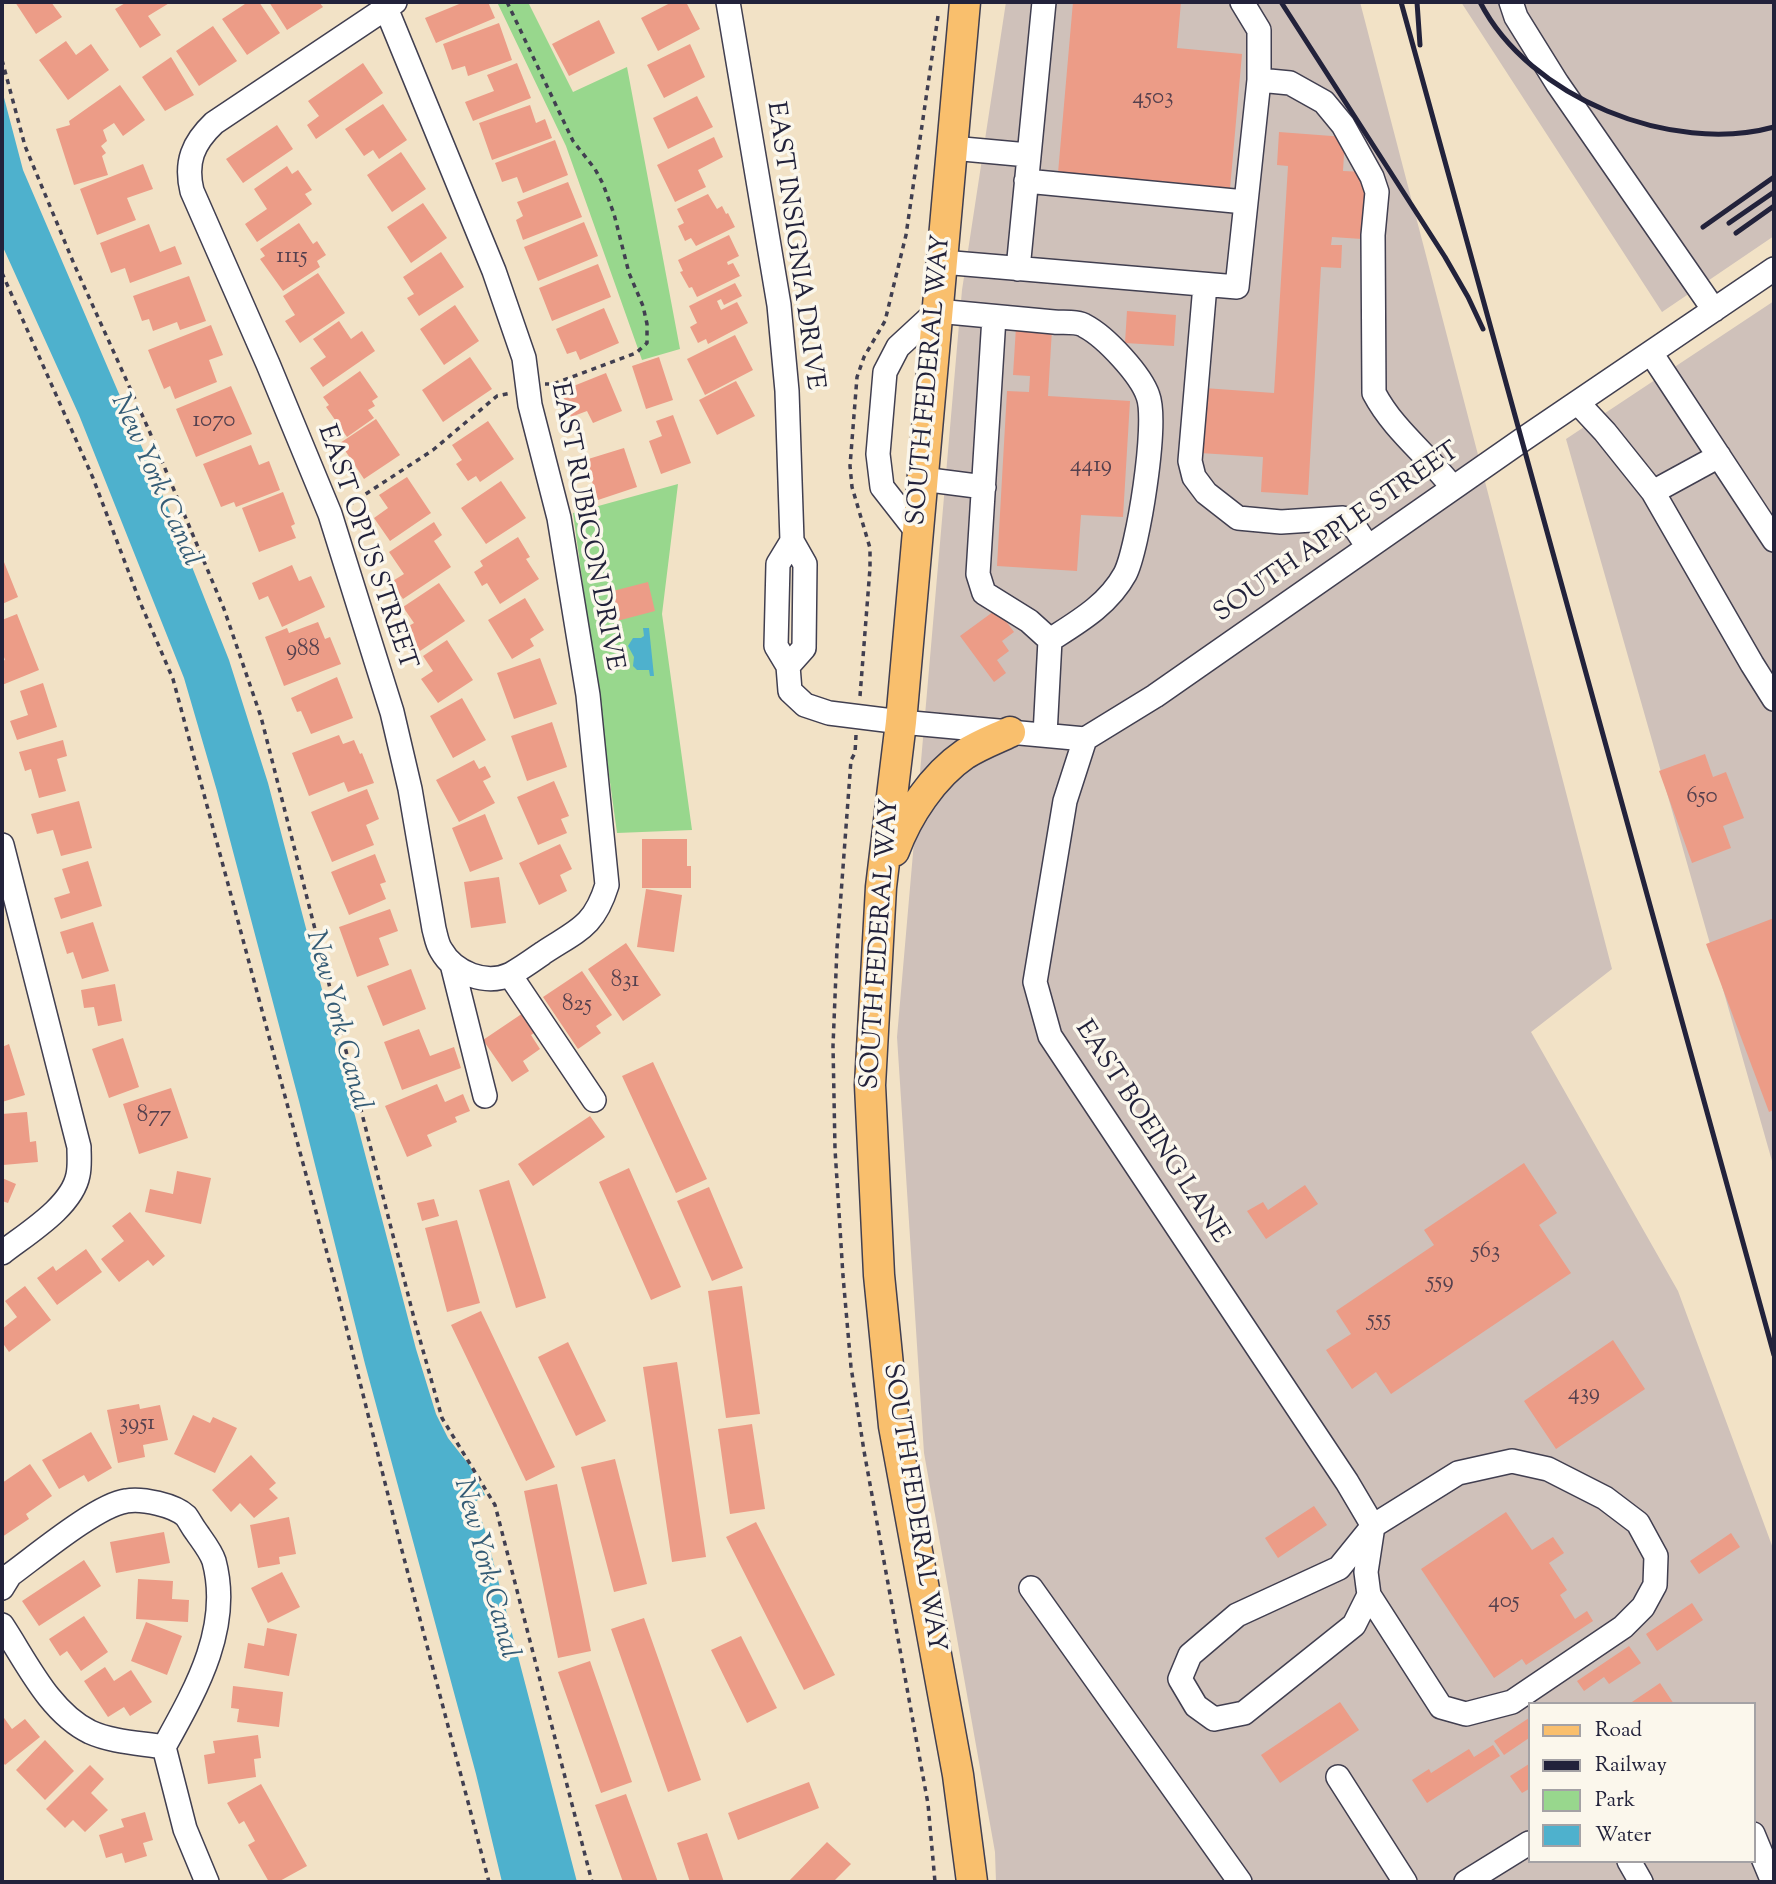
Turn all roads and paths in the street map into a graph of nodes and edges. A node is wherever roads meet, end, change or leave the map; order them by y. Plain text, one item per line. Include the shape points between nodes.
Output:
1 (507, 2) edge
2 (728, 2) edge
3 (965, 2) edge
4 (1044, 2) edge
5 (1242, 2) edge
6 (1511, 2) edge
7 (391, 5) edge
8 (2, 60) edge
9 (1259, 80) junction
10 (952, 148) junction
11 (1028, 155) junction
12 (1026, 181) junction
13 (1245, 202) junction
14 (942, 262) junction
15 (1018, 269) junction
16 (1774, 269) edge
17 (2, 273) edge
18 (1205, 285) junction
19 (1714, 310) junction
20 (937, 312) junction
21 (994, 317) junction
22 (1651, 353) junction
23 (544, 384) dead end
24 (513, 393) dead end
25 (1578, 402) junction
26 (1718, 456) junction
27 (922, 480) junction
28 (984, 487) junction
29 (1453, 488) junction
30 (1653, 492) junction
31 (343, 508) dead end
32 (918, 533) junction
33 (1774, 540) edge
34 (1368, 547) junction
35 (1050, 640) junction
36 (1774, 699) edge
37 (901, 722) junction
38 (1010, 732) junction
39 (1045, 735) junction
40 (1085, 738) junction
41 (2, 845) edge
42 (881, 887) junction
43 (453, 964) junction
44 (510, 975) junction
45 (485, 1096) dead end
46 (594, 1100) dead end
47 (2, 1253) edge
48 (1373, 1526) junction
49 (2, 1588) edge
50 (1031, 1588) dead end
51 (1369, 1595) junction
52 (2, 1625) edge
53 (164, 1746) junction
54 (1338, 1777) dead end
55 (1755, 1839) edge
56 (1528, 1844) edge
57 (1630, 1863) edge
58 (199, 1879) edge
59 (489, 1882) edge
60 (592, 1882) edge
61 (972, 1882) edge
62 (1240, 1882) edge
63 (1405, 1882) edge
64 (1466, 1882) edge
65 (1641, 1882) edge
66 (1773, 1882) edge

1 - 23 path via 573,141 603,184 647,324 647,343 636,353
2 - 37 street, EAST INSIGNIA DRIVE via 779,305 788,391 792,541 805,564 804,648 788,666 790,691 805,705 829,713
3 - 10 main road, SOUTH FEDERAL WAY
4 - 11 street
5 - 9 street via 1259,30
6 - 19 street via 1557,83
7 - 43 street, EAST OPUS STREET via 214,123 199,137 188,176 330,514 392,712 434,929 440,949
7 - 44 street, EAST RUBICON DRIVE via 524,358 530,405 559,518 589,695 607,885 600,908 586,925
8 - 60 path via 25,146 224,609 261,717 442,1418 495,1504
9 - 13 street
9 - 29 street via 1290,83 1324,102 1343,125 1372,177 1377,192 1374,393 1385,415
10 - 11 street
10 - 14 main road, SOUTH FEDERAL WAY
11 - 12 street
12 - 13 street
12 - 15 street
13 - 18 street via 1237,287
14 - 15 street
14 - 20 main road, SOUTH FEDERAL WAY
15 - 18 street
16 - 19 street, SOUTH APPLE STREET
17 - 59 path via 93,478 173,678 334,1277
18 - 34 street via 1190,461 1194,477 1206,493 1238,518 1281,522 1343,518
19 - 22 street, SOUTH APPLE STREET
20 - 21 street
20 - 27 main road, SOUTH FEDERAL WAY
20 - 32 street via 898,347 885,372 878,454 882,487
21 - 28 street
21 - 35 street via 1084,324 1141,379 1150,400 1151,444 1125,574 1088,616
22 - 25 street, SOUTH APPLE STREET
22 - 26 street
24 - 31 path via 498,396 433,450
25 - 29 street, SOUTH APPLE STREET
25 - 30 street
26 - 30 street
26 - 33 street
27 - 28 street
27 - 32 main road, SOUTH FEDERAL WAY
28 - 35 street via 978,573 984,593
29 - 34 street, SOUTH APPLE STREET
30 - 36 street
32 - 37 main road, SOUTH FEDERAL WAY
34 - 40 street, SOUTH APPLE STREET via 1154,696
35 - 39 street
37 - 38 street
37 - 42 main road, SOUTH FEDERAL WAY
38 - 39 street
38 - 42 main road via 965,754 927,792 902,830
39 - 40 street
40 - 48 street, EAST BOEING LANE via 1065,801 1035,982 1050,1036
41 - 47 street via 79,1147 78,1175 61,1207
42 - 61 main road, SOUTH FEDERAL WAY via 870,1085 879,1275 894,1426 958,1775
43 - 44 street via 487,979
43 - 45 street, EAST OPUS STREET
44 - 46 street
48 - 51 street via 1366,1572
48 - 51 street via 1339,1568 1237,1615 1190,1655 1180,1679 1196,1706 1214,1719 1244,1713 1354,1625
48 - 51 street via 1458,1473 1512,1461 1548,1469 1605,1498 1638,1522 1656,1556 1655,1585 1643,1607 1623,1628 1512,1702 1466,1714 1441,1707
49 - 53 street via 10,1575 96,1513 125,1501 157,1502 186,1516 214,1559 217,1623 198,1684
50 - 62 street
52 - 53 street via 49,1696 72,1720 91,1732
53 - 58 street
54 - 63 street
55 - 66 street
56 - 64 street
57 - 65 street

